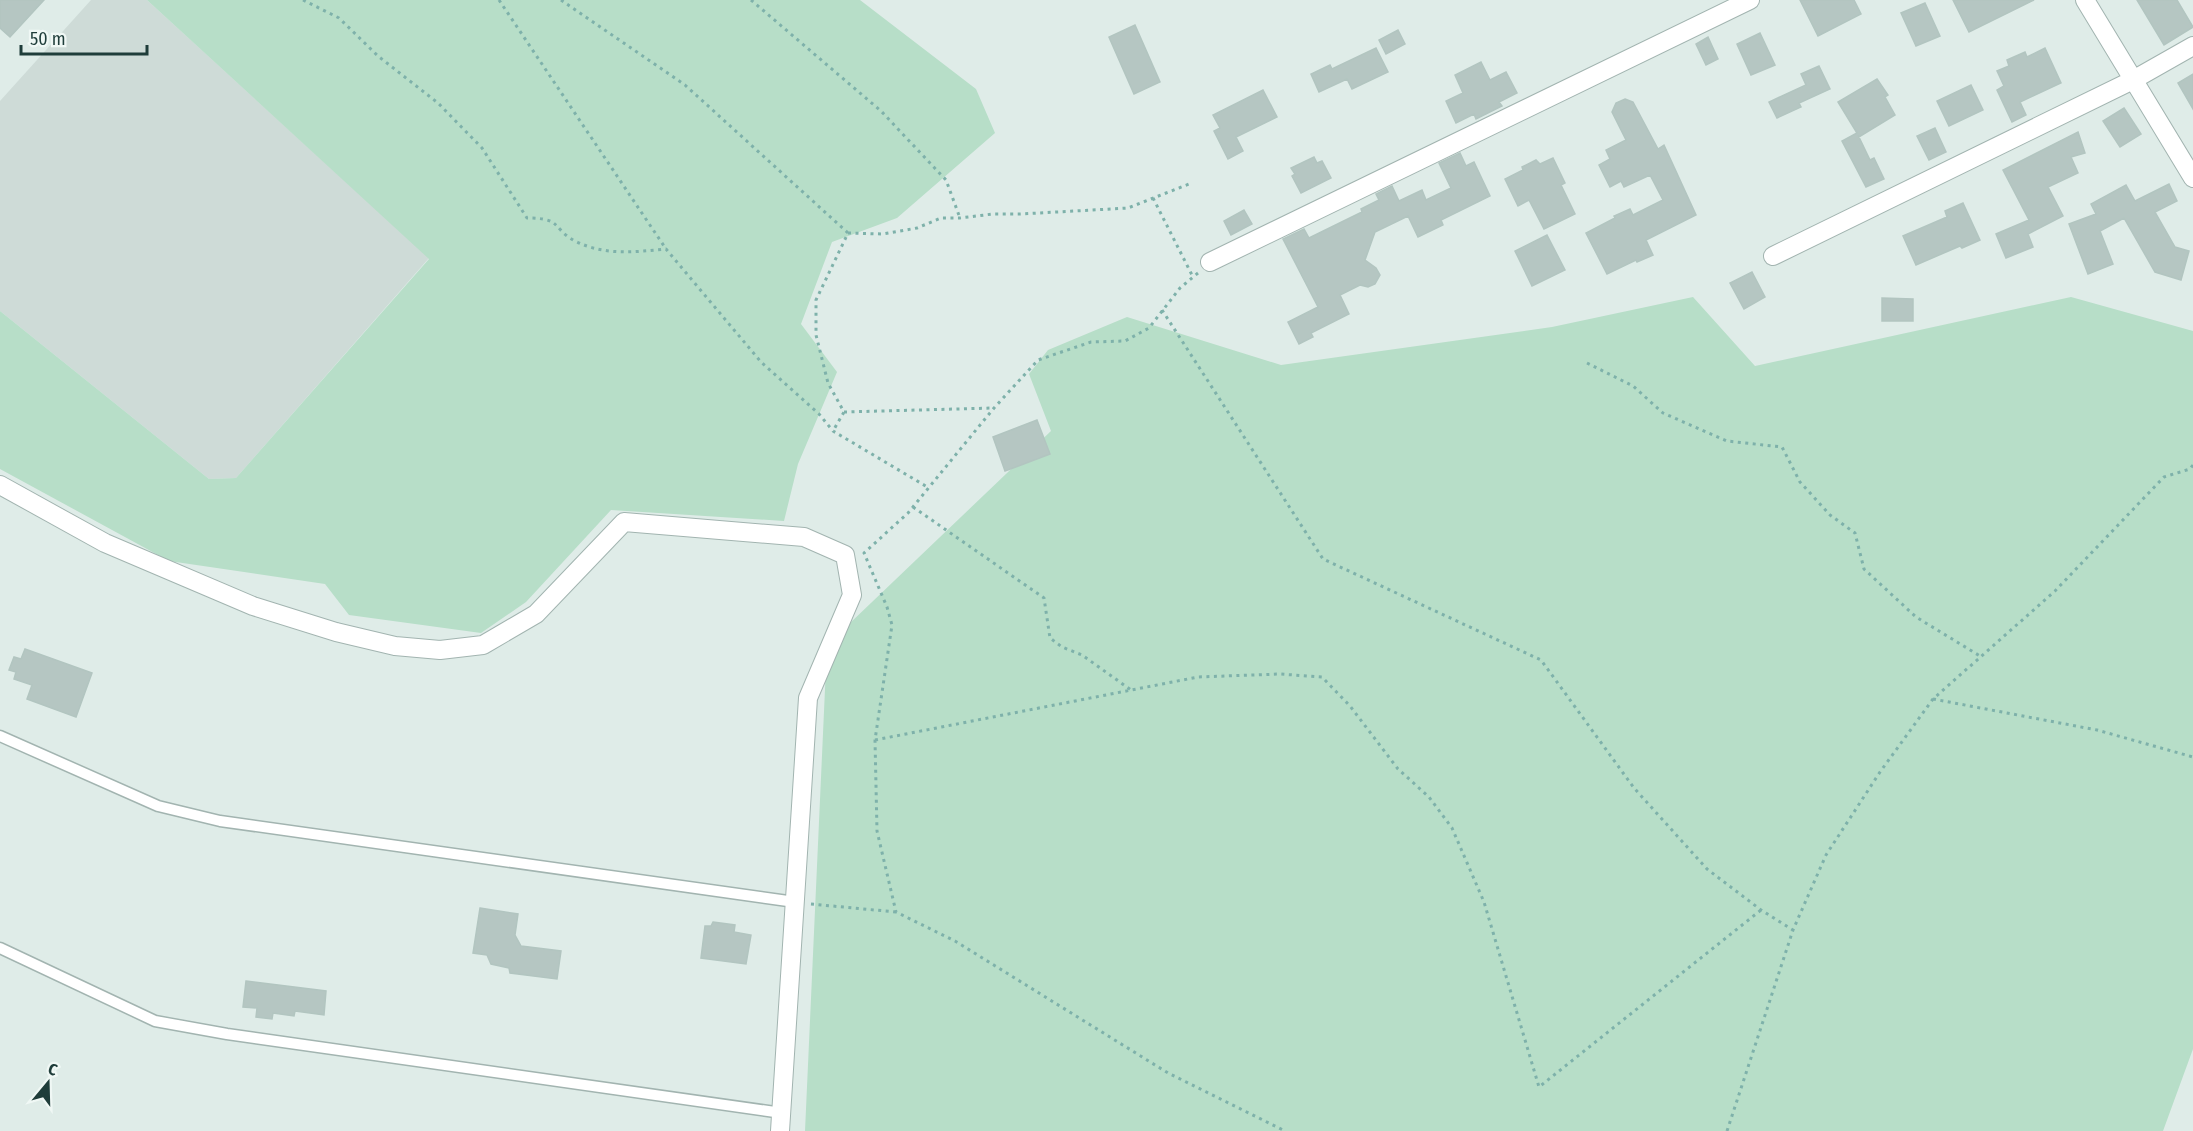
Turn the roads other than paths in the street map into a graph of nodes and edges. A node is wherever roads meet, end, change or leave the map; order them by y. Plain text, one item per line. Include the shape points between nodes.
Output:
1 (1750, 0) edge
2 (2085, 0) edge
3 (2193, 46) edge
4 (2133, 80) junction
5 (2193, 178) edge
6 (1773, 256) dead end
7 (1210, 262) road end
8 (0, 485) edge
9 (0, 736) edge
10 (795, 902) junction
11 (0, 948) edge
12 (781, 1122) edge

1 - 7 street
2 - 4 street
3 - 4 street
4 - 5 street
4 - 6 street
8 - 10 street via 105,543 253,606 395,646 440,650 483,645 536,614 624,522 804,537 845,555 852,595 807,698
9 - 10 lane via 158,806 220,821
10 - 12 street
11 - 12 lane via 155,1021

